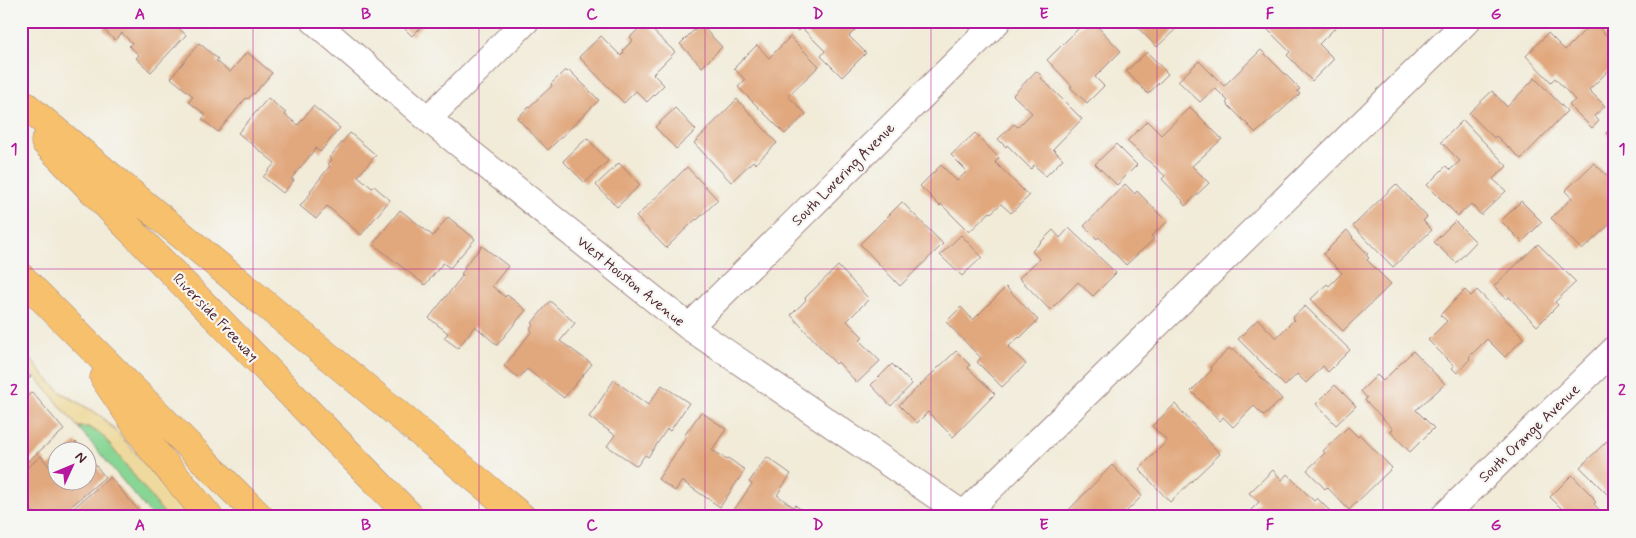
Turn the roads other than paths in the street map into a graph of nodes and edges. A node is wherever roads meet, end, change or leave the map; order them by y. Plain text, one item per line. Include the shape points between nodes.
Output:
1 (314, 21) edge
2 (526, 21) edge
3 (998, 21) edge
4 (1468, 21) edge
5 (21, 102) edge
6 (21, 117) edge
7 (428, 119) junction
8 (21, 277) edge
9 (66, 323) junction
10 (689, 327) junction
11 (1615, 349) edge
12 (966, 515) edge
13 (209, 517) edge
14 (260, 517) edge
15 (411, 517) edge
16 (522, 517) edge
17 (1443, 517) edge

1 - 7 street, West Houston Avenue
2 - 7 street
3 - 10 street, South Lovering Avenue
4 - 12 street
5 - 16 highway
6 - 15 highway, Riverside Freeway
7 - 10 street, West Houston Avenue
8 - 9 highway
9 - 13 highway via 150,446
9 - 14 highway
10 - 12 street, West Houston Avenue
11 - 17 street, South Orange Avenue

